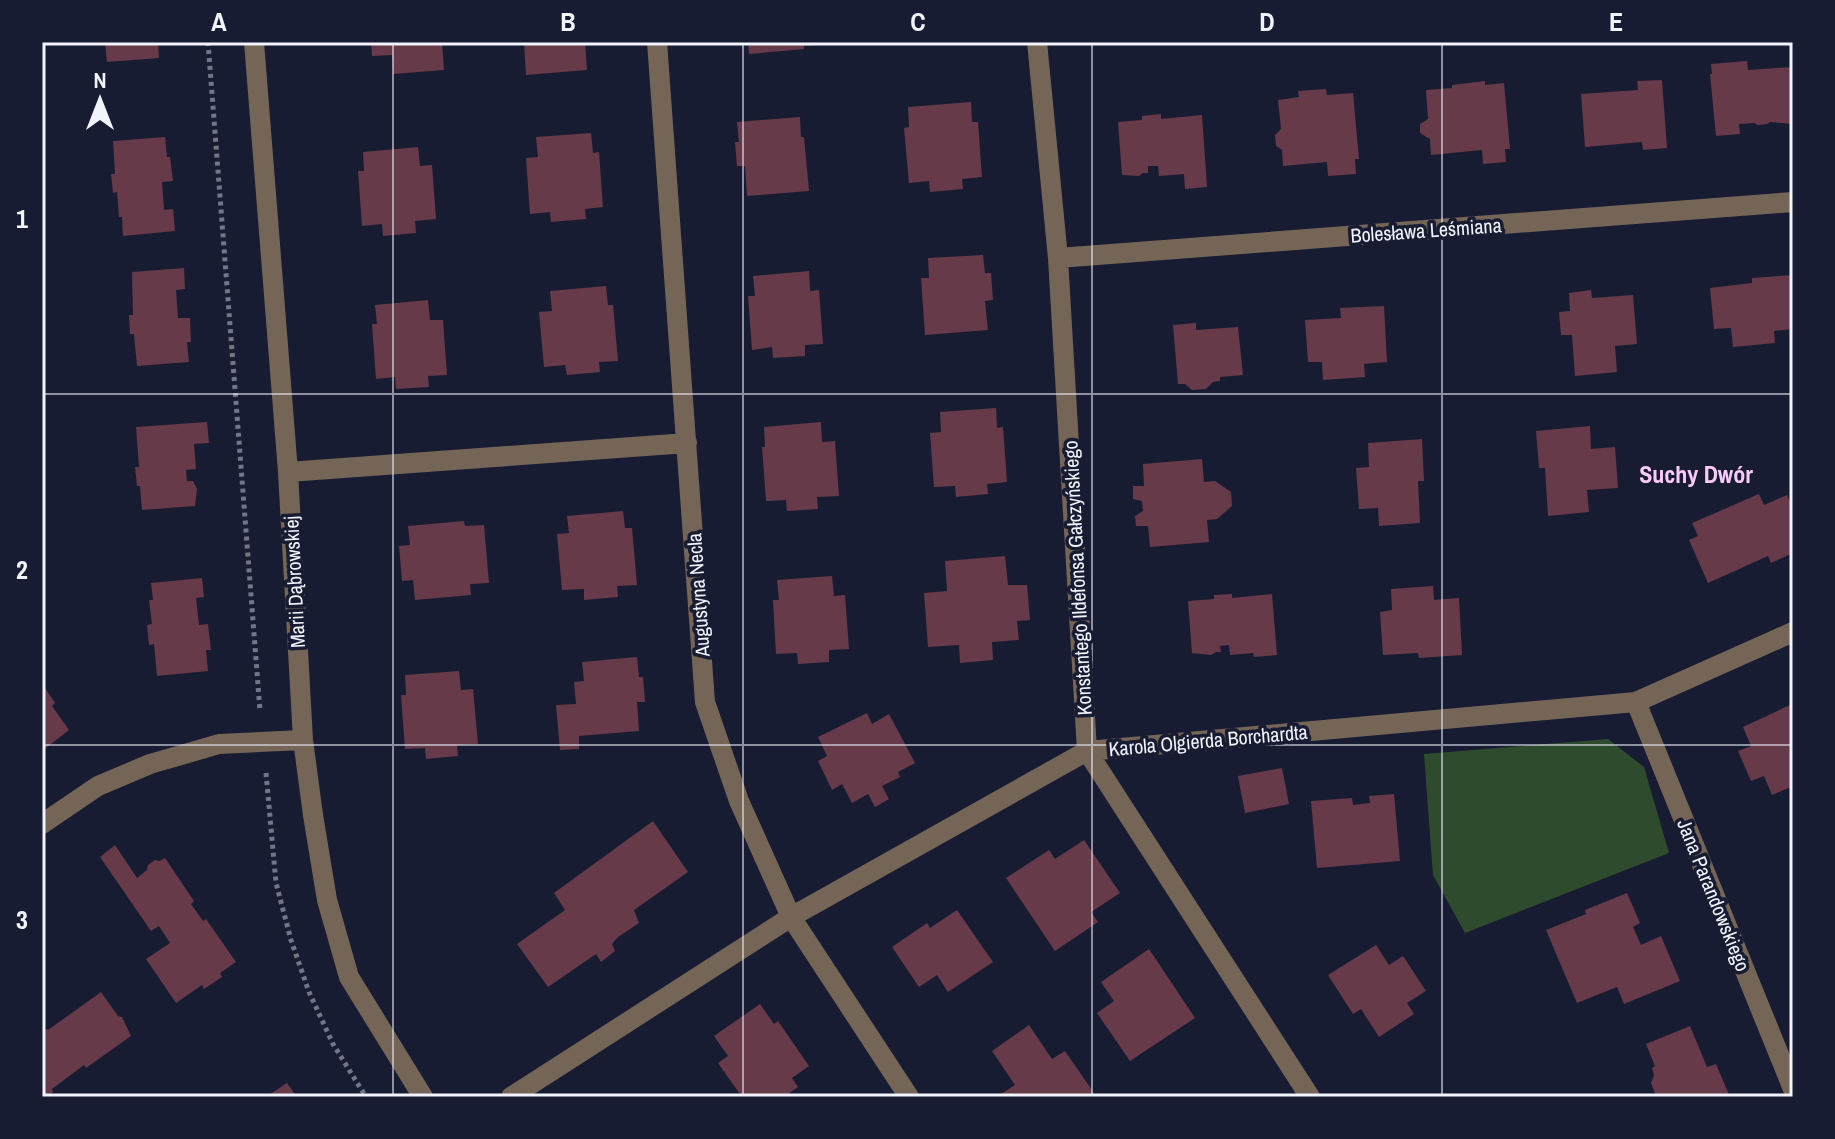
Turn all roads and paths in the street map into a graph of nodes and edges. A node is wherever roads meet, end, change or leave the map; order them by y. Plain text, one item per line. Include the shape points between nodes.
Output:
1 (208, 42) edge
2 (254, 42) edge
3 (657, 42) edge
4 (1037, 42) edge
5 (1793, 202) edge
6 (1058, 258) junction
7 (687, 443) junction
8 (288, 472) junction
9 (1793, 632) edge
10 (1636, 702) junction
11 (303, 740) junction
12 (263, 743) junction
13 (1087, 751) junction
14 (42, 824) edge
15 (791, 917) junction
16 (1793, 1089) edge
17 (366, 1097) edge
18 (423, 1097) edge
19 (511, 1097) edge
20 (909, 1097) edge
21 (1310, 1097) edge

1 - 12 path
2 - 8 street, Marii Dąbrowskiej
3 - 7 street, Augustyna Necla
4 - 6 street, Konstantego Ildefonsa Gałczyńskiego
5 - 6 street, Bolesława Leśmiana
6 - 13 street, Konstantego Ildefonsa Gałczyńskiego
7 - 8 street
7 - 15 street, Augustyna Necla via 705,702 739,801
8 - 11 street, Marii Dąbrowskiej
9 - 10 street, Karola Olgierda Borchardta
10 - 13 street, Karola Olgierda Borchardta
10 - 16 street, Jana Parandowskiego
11 - 12 street
11 - 18 street, Marii Dąbrowskiej via 327,900 349,977
12 - 14 street via 219,744 150,764 98,786
12 - 17 path via 276,883 291,940 333,1044
13 - 15 street, Karola Olgierda Borchardta
13 - 21 street, Konstantego Ildefonsa Gałczyńskiego
15 - 19 street, Karola Olgierda Borchardta
15 - 20 street, Augustyna Necla

